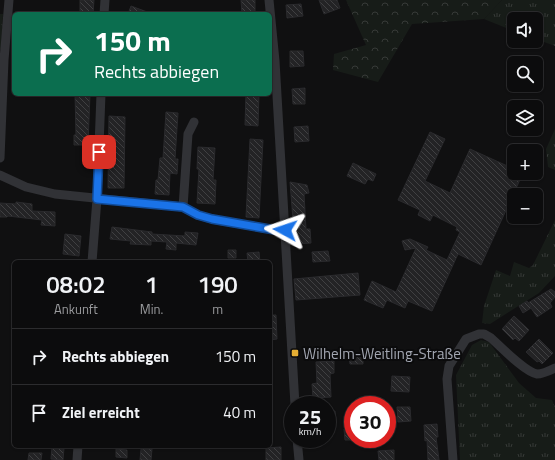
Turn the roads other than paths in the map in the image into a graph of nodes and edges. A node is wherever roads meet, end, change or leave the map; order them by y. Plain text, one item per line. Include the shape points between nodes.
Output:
1 (9, 0) edge
2 (105, 0) edge
3 (269, 0) edge
4 (104, 12) edge
5 (270, 12) edge
6 (272, 61) edge
7 (101, 96) edge
8 (194, 122) dead end
9 (0, 158) edge
10 (0, 175) edge
11 (97, 199) junction
12 (183, 207) junction
13 (285, 230) junction
14 (92, 260) edge
15 (555, 368) edge
16 (294, 396) edge
17 (78, 448) edge
18 (298, 448) edge
19 (77, 460) edge
20 (299, 460) edge
21 (453, 460) edge

1 - 9 street
2 - 4 street
3 - 5 street
6 - 13 street
7 - 11 street
8 - 12 street via 188,134
10 - 11 street via 38,191
11 - 12 street
11 - 14 street
12 - 13 street via 212,219
13 - 16 street
15 - 21 street via 537,374 528,371 492,338 484,334 466,339 449,366 447,379
17 - 19 street
18 - 20 street

